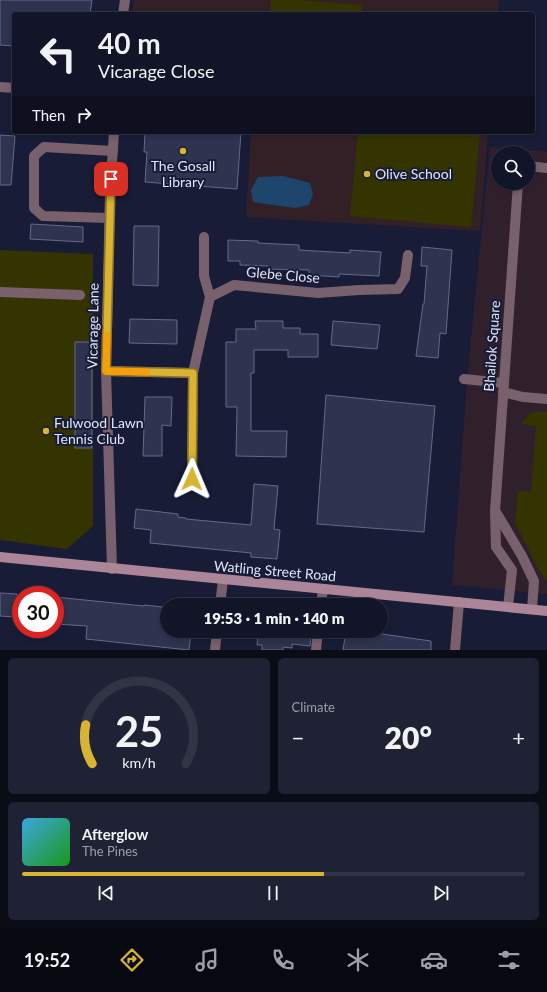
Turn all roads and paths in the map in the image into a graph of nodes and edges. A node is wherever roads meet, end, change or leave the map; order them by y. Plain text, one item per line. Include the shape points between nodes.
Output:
1 (125, 0) edge
2 (123, 12) edge
3 (0, 87) edge
4 (12, 88) edge
5 (114, 134) edge
6 (113, 152) junction
7 (535, 167) edge
8 (547, 168) edge
9 (517, 190) edge
10 (110, 218) junction
11 (204, 237) dead end
12 (408, 255) dead end
13 (0, 292) edge
14 (80, 295) dead end
15 (210, 297) junction
16 (106, 371) junction
17 (193, 373) junction
18 (464, 379) dead end
19 (503, 388) junction
20 (547, 399) edge
21 (192, 479) dead end
22 (495, 511) junction
23 (0, 557) edge
24 (112, 569) junction
25 (223, 580) junction
26 (323, 589) junction
27 (221, 598) edge
28 (322, 598) edge
29 (459, 602) junction
30 (508, 607) junction
31 (532, 609) junction
32 (547, 611) edge
33 (216, 638) edge
34 (317, 638) edge
35 (215, 650) edge
36 (316, 650) edge
37 (455, 650) edge

1 - 2 street
3 - 4 street
5 - 6 street, Vicarage Lane
6 - 10 street, Vicarage Lane
6 - 10 street via 44,147 34,156 34,208 43,216
7 - 8 street
9 - 19 street, Bhailok Square
10 - 16 street, Vicarage Lane
11 - 15 street via 204,276
12 - 15 street, Glebe Close via 405,278 398,289 318,293 234,285
13 - 14 street
15 - 17 street
16 - 17 street
16 - 24 street, Vicarage Lane
17 - 21 street
18 - 19 street
19 - 20 street via 523,397
19 - 22 street, Bhailok Square
22 - 30 street, Bhailok Square via 496,548 512,570
22 - 31 street via 534,581
23 - 24 main road, Watling Street Road
24 - 25 main road, Watling Street Road
25 - 26 main road, Watling Street Road
25 - 27 street
26 - 28 street
26 - 29 main road, Watling Street Road
29 - 30 main road, Watling Street Road
29 - 37 street
30 - 31 main road, Watling Street Road
31 - 32 main road, Watling Street Road
33 - 35 street
34 - 36 street

